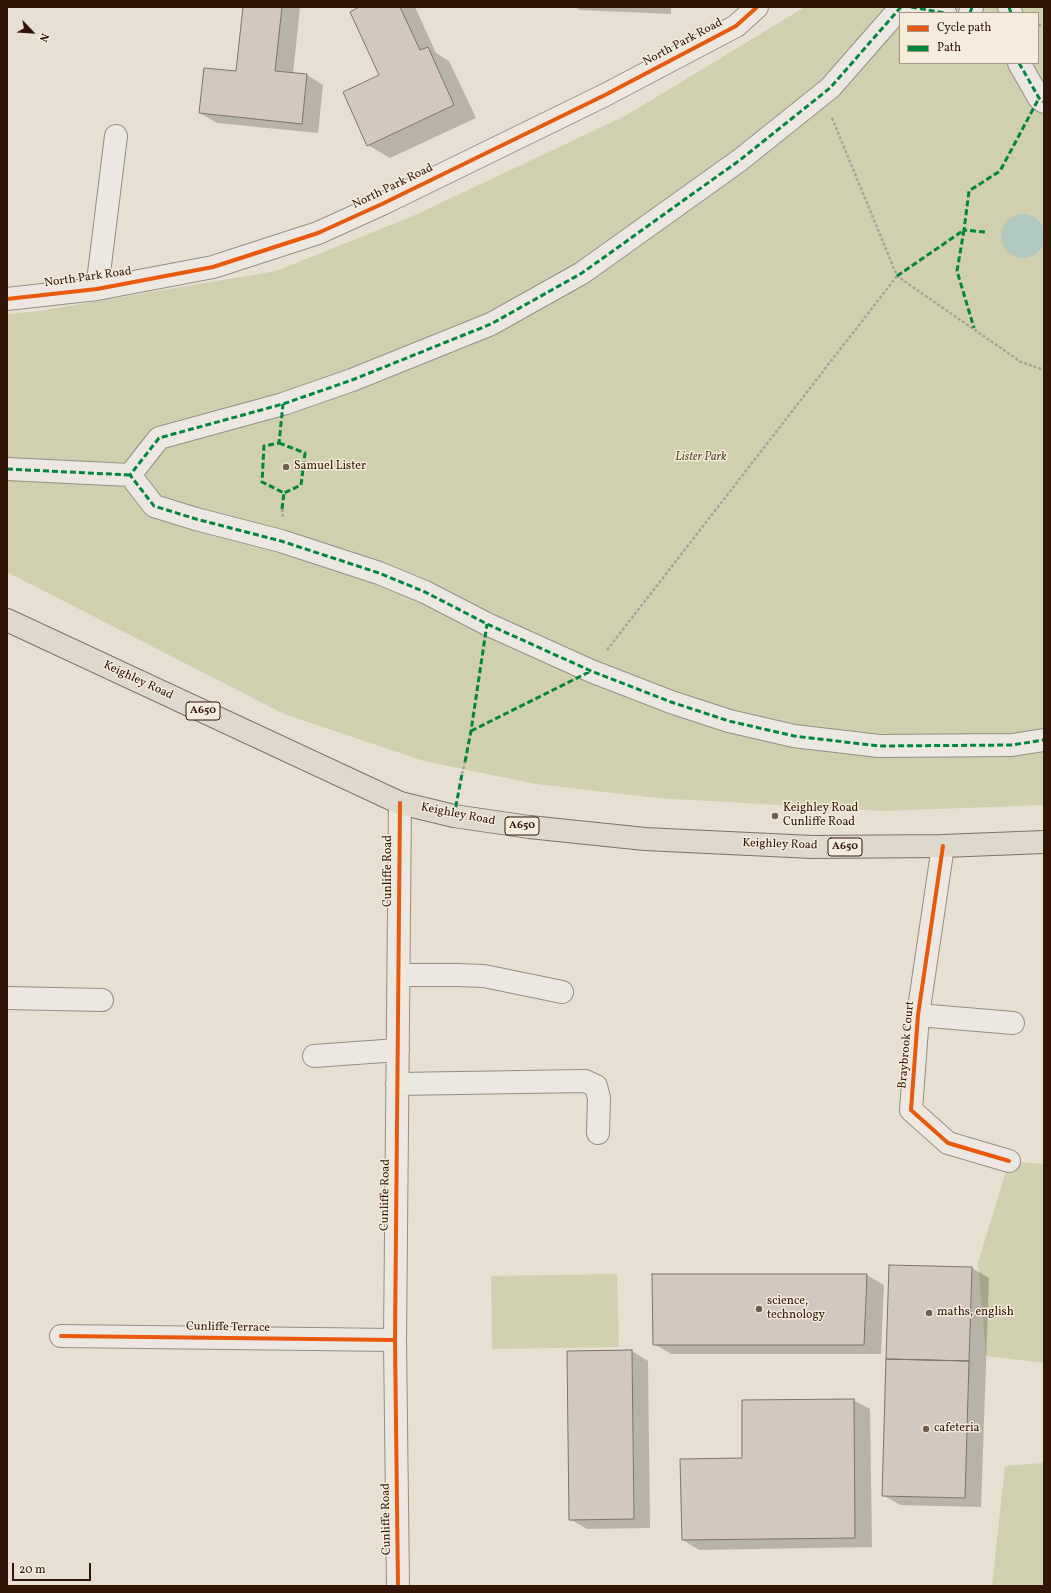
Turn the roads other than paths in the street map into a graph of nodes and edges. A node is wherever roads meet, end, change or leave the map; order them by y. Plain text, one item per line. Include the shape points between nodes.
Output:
1 (757, 7) edge
2 (901, 7) edge
3 (911, 7) edge
4 (940, 12) edge
5 (1020, 64) edge
6 (1044, 102) edge
7 (116, 136) dead end
8 (97, 289) junction
9 (7, 299) edge
10 (7, 469) edge
11 (130, 475) junction
12 (7, 620) edge
13 (1044, 740) edge
14 (400, 803) junction
15 (1044, 842) edge
16 (943, 846) junction
17 (399, 975) junction
18 (562, 992) dead end
19 (7, 998) edge
20 (102, 1000) dead end
21 (918, 1015) junction
22 (1013, 1023) dead end
23 (398, 1050) junction
24 (314, 1056) dead end
25 (397, 1084) junction
26 (598, 1133) dead end
27 (1009, 1160) dead end
28 (61, 1336) dead end
29 (395, 1340) junction
30 (398, 1586) edge

1 - 8 street, North Park Road via 736,26 605,95 318,233 213,267
2 - 11 street via 830,88 740,160 582,273 491,324 338,385 283,404 159,438
3 - 4 street
5 - 6 street via 1039,98
7 - 8 street
8 - 9 street, North Park Road
10 - 11 street
11 - 13 street via 154,506 281,541 380,573 591,671 722,718 794,736 879,746 1012,745
12 - 14 highway, Keighley Road / A650
14 - 16 highway, Keighley Road / A650 via 454,816 521,826 645,839 812,847
14 - 17 street, Cunliffe Road
15 - 16 highway, Keighley Road / A650
16 - 21 street, Braybrook Court
17 - 18 street via 484,976
17 - 23 street, Cunliffe Road
19 - 20 street
21 - 22 street, Braybrook Court
21 - 27 street, Braybrook Court via 911,1110 948,1143
23 - 24 street
23 - 25 street, Cunliffe Road
25 - 26 street via 585,1081 596,1086 599,1098
25 - 29 street, Cunliffe Road
28 - 29 street, Cunliffe Terrace
29 - 30 street, Cunliffe Road

